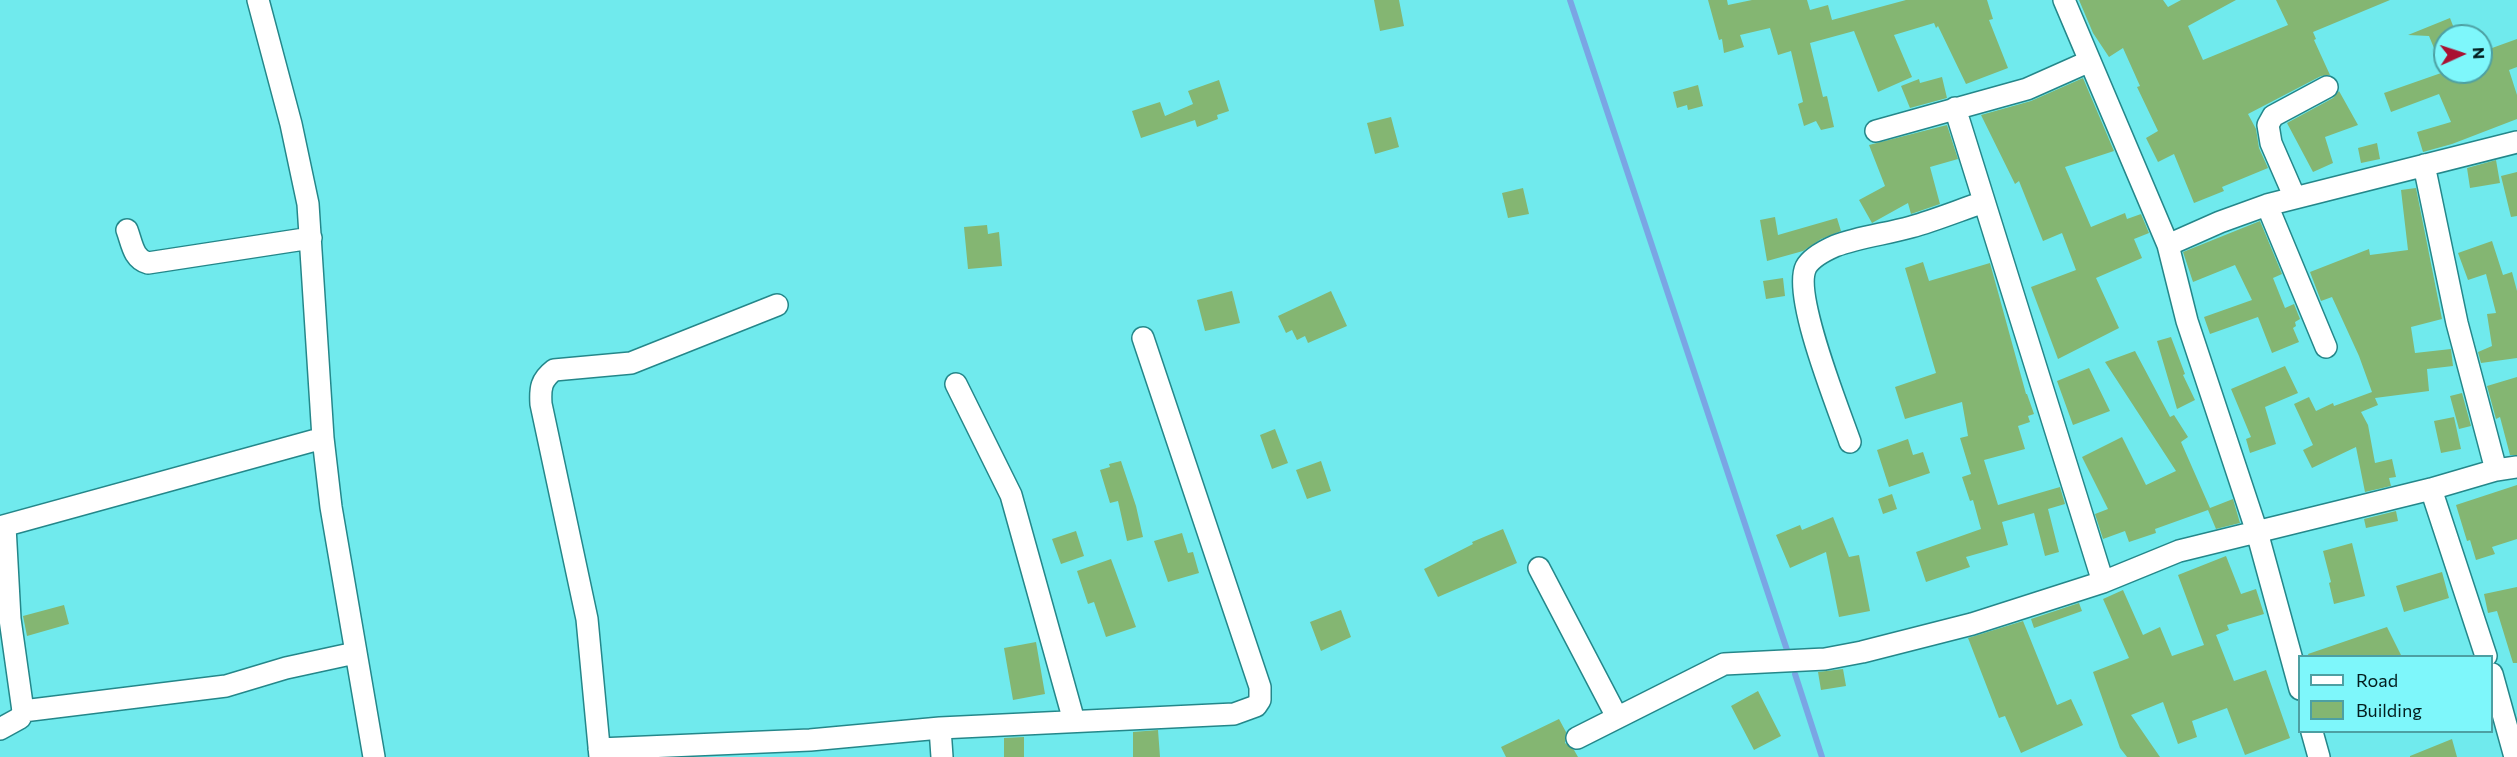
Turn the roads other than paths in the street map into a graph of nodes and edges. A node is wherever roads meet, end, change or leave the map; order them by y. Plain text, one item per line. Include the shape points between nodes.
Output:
1 (258, 0) edge
2 (2064, 0) edge
3 (2090, 61) junction
4 (2326, 87) dead end
5 (1956, 108) junction
6 (1876, 131) dead end
7 (2517, 142) edge
8 (2424, 165) junction
9 (2295, 198) junction
10 (1984, 202) junction
11 (2267, 205) junction
12 (127, 230) dead end
13 (311, 238) junction
14 (2168, 245) junction
15 (777, 305) dead end
16 (1143, 338) dead end
17 (2326, 347) dead end
18 (956, 384) dead end
19 (322, 438) junction
20 (1850, 442) dead end
21 (2517, 467) edge
22 (2496, 470) junction
23 (2431, 489) junction
24 (2, 527) edge
25 (2257, 532) junction
26 (1539, 568) dead end
27 (2103, 582) junction
28 (355, 653) junction
29 (2485, 655) edge
30 (2493, 678) edge
31 (2298, 682) edge
32 (23, 711) junction
33 (1617, 717) junction
34 (1074, 721) junction
35 (940, 728) junction
36 (0, 729) edge
37 (2312, 733) edge
38 (1577, 738) dead end
39 (600, 753) edge
40 (2316, 756) edge
41 (374, 757) edge
42 (942, 757) edge
43 (2515, 757) edge

1 - 13 street via 291,124
2 - 3 street
3 - 5 street via 2027,89
3 - 14 street
4 - 9 street via 2273,116 2268,125 2271,143
5 - 6 street
5 - 10 street
7 - 8 street
8 - 9 street
8 - 22 street via 2457,323
9 - 11 street
10 - 20 street via 1911,227 1835,246 1806,267 1803,277 1809,328
10 - 27 street
11 - 14 street
11 - 17 street
12 - 13 street via 135,253 148,262
13 - 19 street
14 - 25 street via 2187,321
15 - 39 street via 631,363 554,370 544,377 541,404 587,619
16 - 34 street via 1260,687 1260,700 1256,706 1234,714
18 - 34 street via 1011,495
19 - 24 street
19 - 28 street
21 - 22 street
22 - 23 street
23 - 25 street
23 - 29 street
24 - 32 street
25 - 27 street via 2179,551
25 - 31 street
26 - 33 street
27 - 33 street via 1972,624 1862,652 1724,664
28 - 32 street via 226,686
28 - 41 street
30 - 43 street
32 - 36 street via 20,718
33 - 38 street
34 - 35 street
35 - 39 street
35 - 42 street
37 - 40 street

